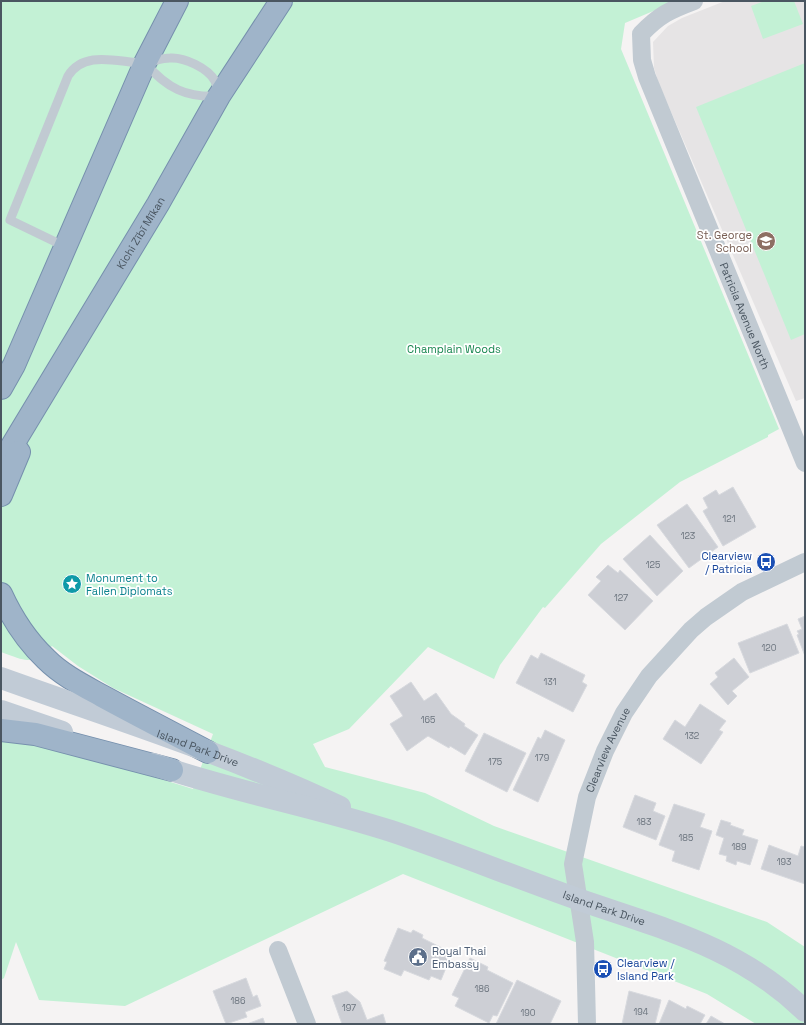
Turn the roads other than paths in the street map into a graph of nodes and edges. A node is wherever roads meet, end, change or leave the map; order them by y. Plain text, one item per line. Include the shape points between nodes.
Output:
1 (177, 1) edge
2 (281, 1) edge
3 (694, 1) edge
4 (145, 63) junction
5 (219, 96) junction
6 (66, 247) junction
7 (43, 299) junction
8 (65, 358) junction
9 (1, 360) edge
10 (1, 388) edge
11 (805, 463) edge
12 (1, 464) edge
13 (1, 495) edge
14 (805, 562) edge
15 (1, 594) edge
16 (1, 678) edge
17 (1, 711) edge
18 (1, 730) edge
19 (208, 752) junction
20 (172, 770) junction
21 (390, 831) junction
22 (580, 900) junction
23 (278, 950) dead end
24 (805, 1011) edge
25 (307, 1024) edge
26 (587, 1024) edge

1 - 4 highway
2 - 5 highway, Kichi Zībī Mīkan
3 - 11 street, Patricia Avenue North via 670,10 641,34 642,60
4 - 5 lane via 159,78 182,92 204,97
4 - 5 lane via 170,58 195,65 215,81
4 - 6 highway
4 - 6 lane via 90,59 80,63 68,76 10,220
5 - 8 highway, Kichi Zībī Mīkan via 158,204
6 - 7 highway
7 - 9 highway
7 - 10 highway
8 - 12 highway, Kichi Zībī Mīkan
8 - 13 highway
14 - 22 street, Clearview Avenue via 742,592 706,617 662,660 636,695 605,751 587,797 573,864
15 - 19 highway via 22,633 60,671 119,706
16 - 19 main road, Island Park Drive
17 - 20 main road, Island Park Drive
18 - 20 highway via 35,734
19 - 21 main road, Island Park Drive via 292,784
20 - 21 main road, Island Park Drive
21 - 22 main road, Island Park Drive
22 - 24 main road, Island Park Drive via 671,930 727,954 766,978
22 - 26 street, Clearview Avenue via 585,942
23 - 25 street

